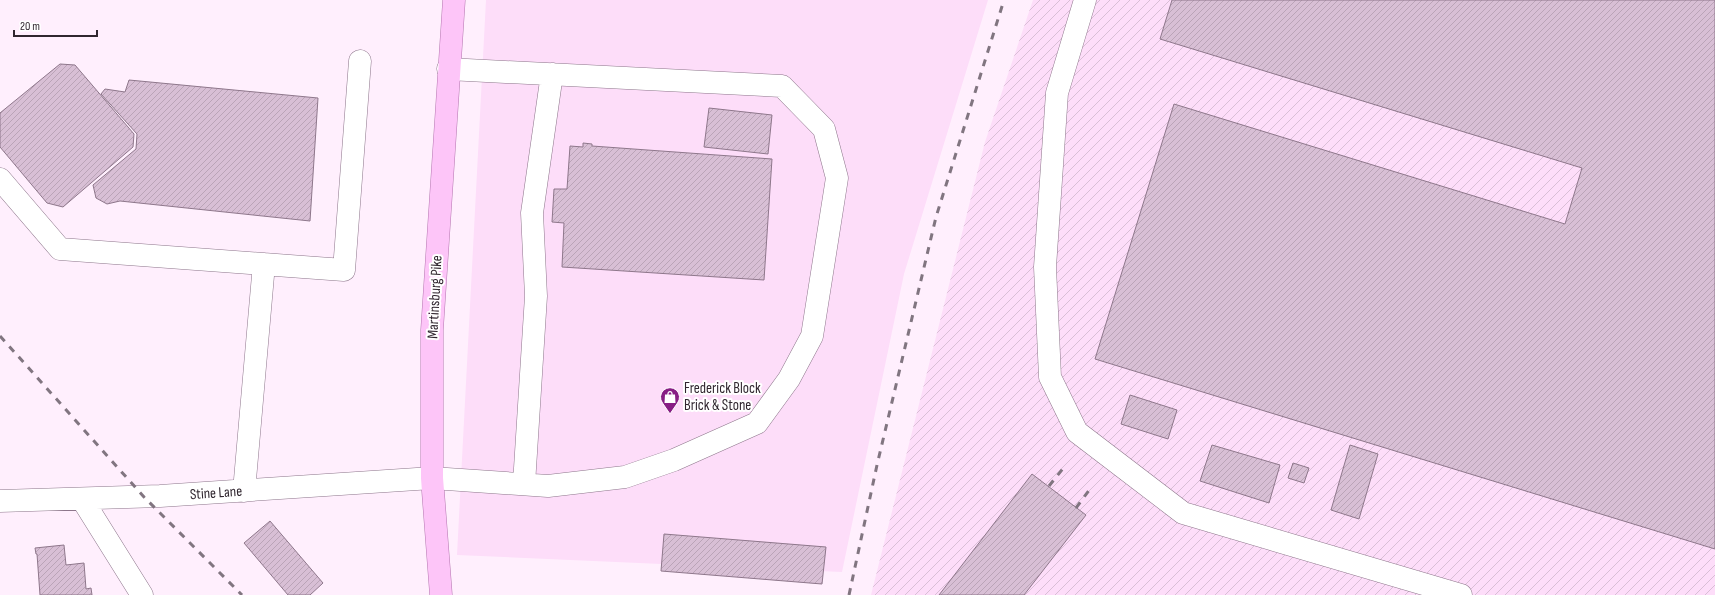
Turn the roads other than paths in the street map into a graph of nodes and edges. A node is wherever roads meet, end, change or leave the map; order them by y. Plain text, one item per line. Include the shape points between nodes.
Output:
1 (454, 0) edge
2 (1085, 0) edge
3 (360, 61) dead end
4 (448, 69) junction
5 (552, 74) junction
6 (0, 179) edge
7 (264, 264) junction
8 (432, 478) junction
9 (524, 484) junction
10 (244, 491) junction
11 (82, 499) junction
12 (0, 501) edge
13 (142, 595) edge
14 (441, 595) edge
15 (1461, 595) edge

1 - 4 main road, Martinsburg Pike
2 - 15 street via 1057,93 1044,267 1050,377 1077,432 1183,514
3 - 7 street via 344,270
4 - 5 street, Stine Lane
4 - 8 main road, Martinsburg Pike via 432,330
5 - 9 street via 532,213 536,296
5 - 9 street, Stine Lane via 782,86 824,129 837,178 812,336 789,379 757,423 674,460 625,478 548,486
6 - 7 street via 60,249
7 - 10 street
8 - 9 street, Stine Lane
8 - 10 street, Stine Lane
8 - 14 main road, Martinsburg Pike
10 - 11 street, Stine Lane
11 - 12 street, Stine Lane
11 - 13 street

